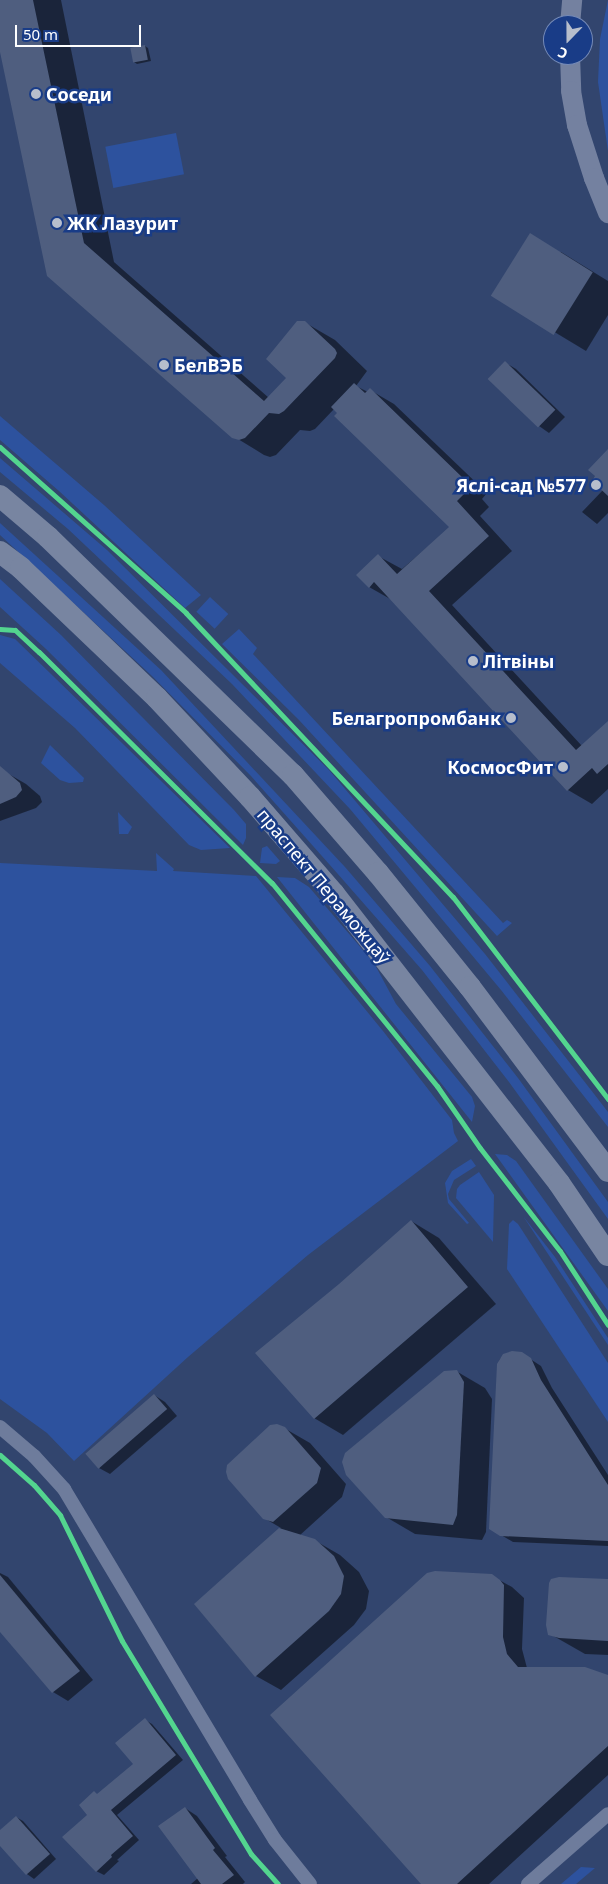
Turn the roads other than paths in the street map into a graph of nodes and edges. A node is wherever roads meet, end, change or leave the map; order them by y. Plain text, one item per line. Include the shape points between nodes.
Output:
1 (572, 0) edge
2 (571, 15) edge
3 (570, 65) edge
4 (608, 212) edge
5 (0, 496) edge
6 (0, 552) edge
7 (608, 1171) edge
8 (608, 1255) edge
9 (0, 1427) edge
10 (608, 1814) edge
11 (310, 1884) edge
12 (528, 1884) edge

1 - 2 street
3 - 4 street via 577,125
5 - 7 main road via 48,537 293,775 470,987
6 - 8 main road, праспект Пераможцаў via 21,568 157,698 250,797 334,894 559,1183
9 - 11 street via 34,1456 64,1489 250,1800 275,1840
10 - 12 street

